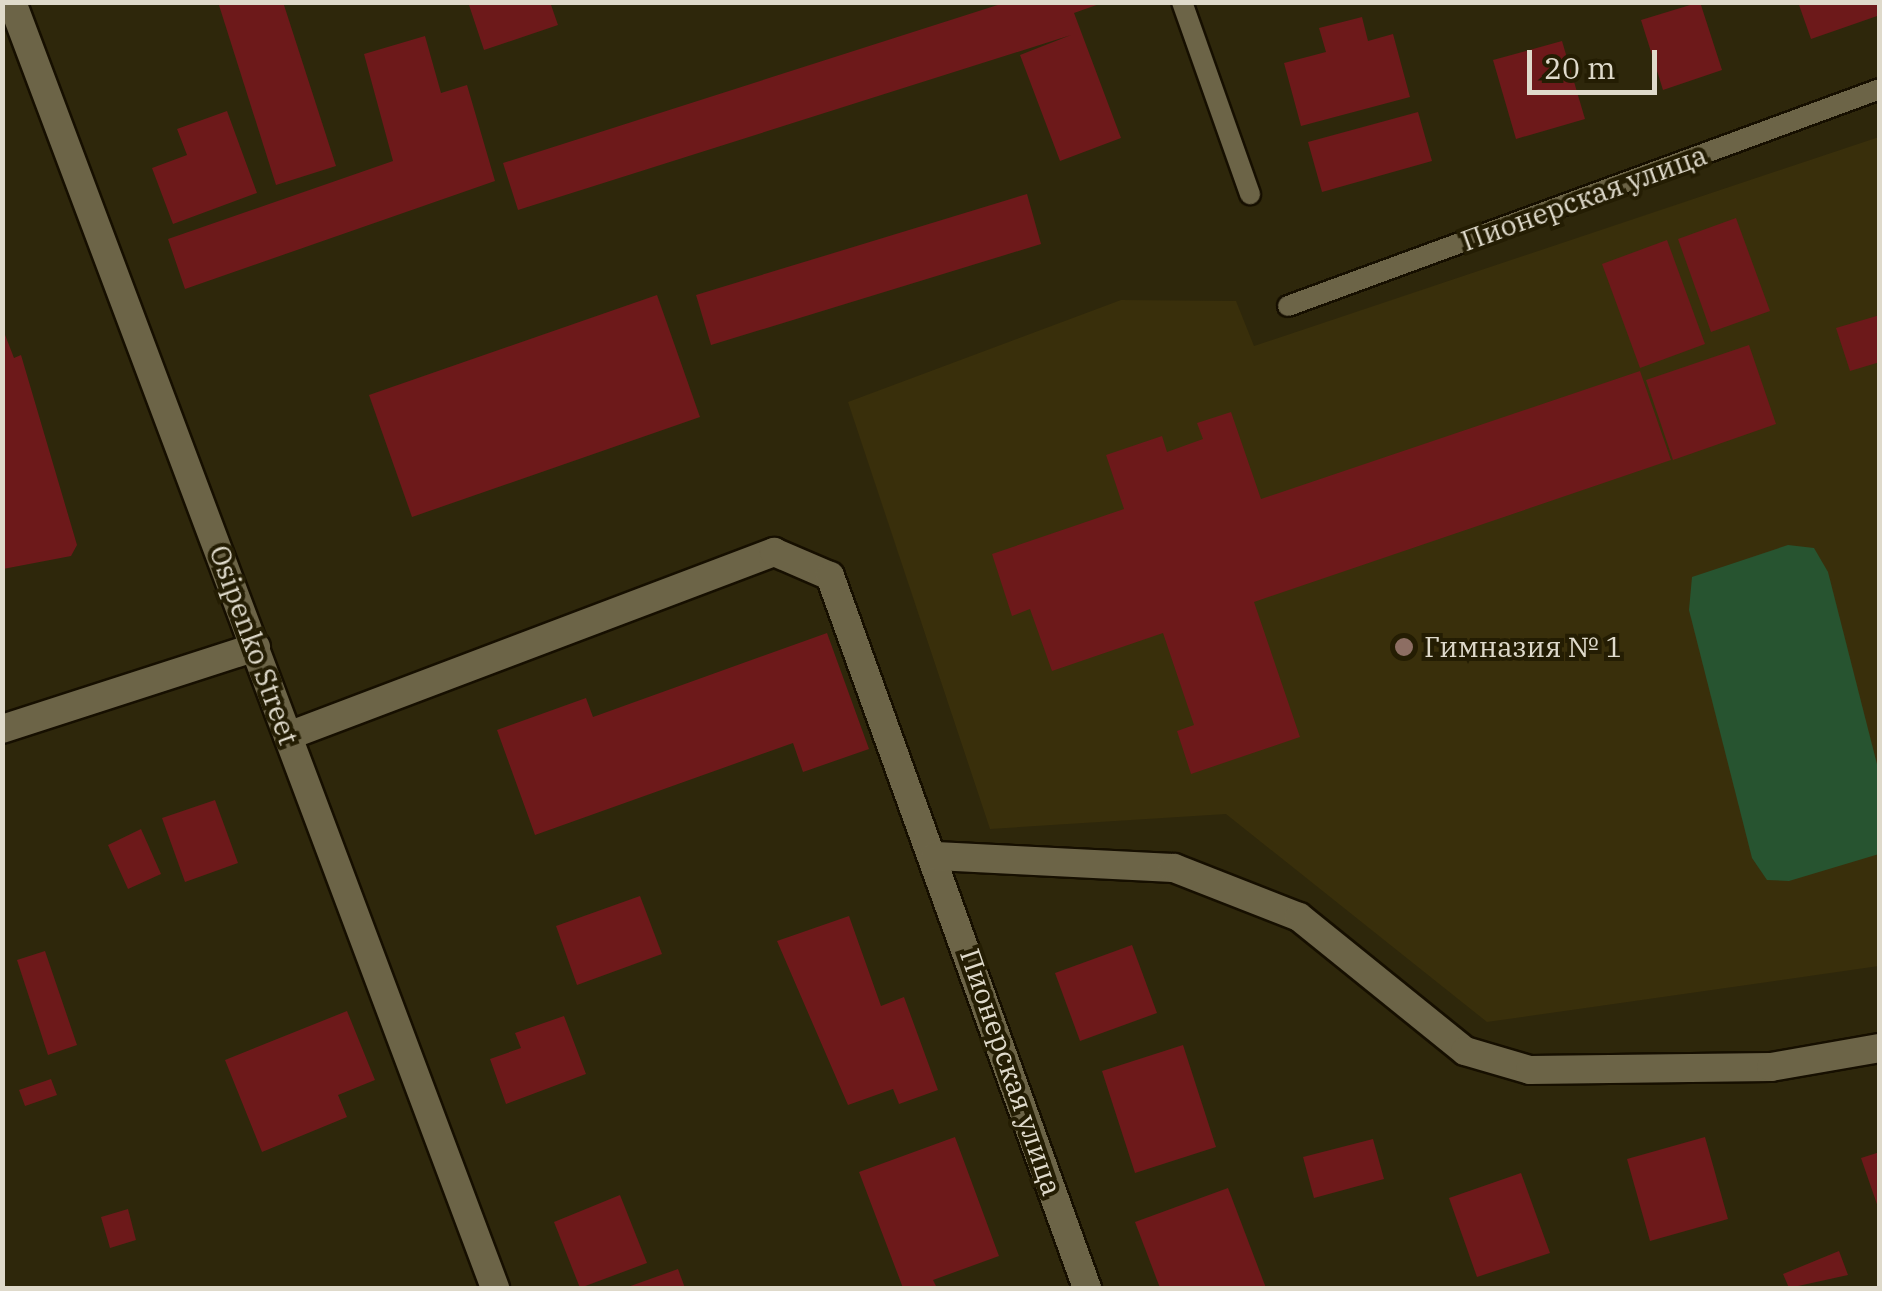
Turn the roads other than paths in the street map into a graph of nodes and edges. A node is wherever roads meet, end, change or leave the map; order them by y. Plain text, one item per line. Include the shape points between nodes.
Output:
1 (12, 2) edge
2 (1182, 2) edge
3 (1880, 90) edge
4 (1250, 194) dead end
5 (1288, 306) dead end
6 (256, 648) junction
7 (2, 729) edge
8 (288, 736) junction
9 (935, 856) junction
10 (1880, 1048) edge
11 (496, 1288) edge
12 (1088, 1288) edge

1 - 6 street, Osipenko Street
2 - 4 lane
3 - 5 lane, Пионерская улица
6 - 7 street
6 - 8 street, Osipenko Street
8 - 9 street, Пионерская улица via 774,552 830,576
8 - 11 street, Osipenko Street
9 - 10 street via 1174,868 1299,917 1465,1051 1530,1070 1771,1067
9 - 12 street, Пионерская улица

